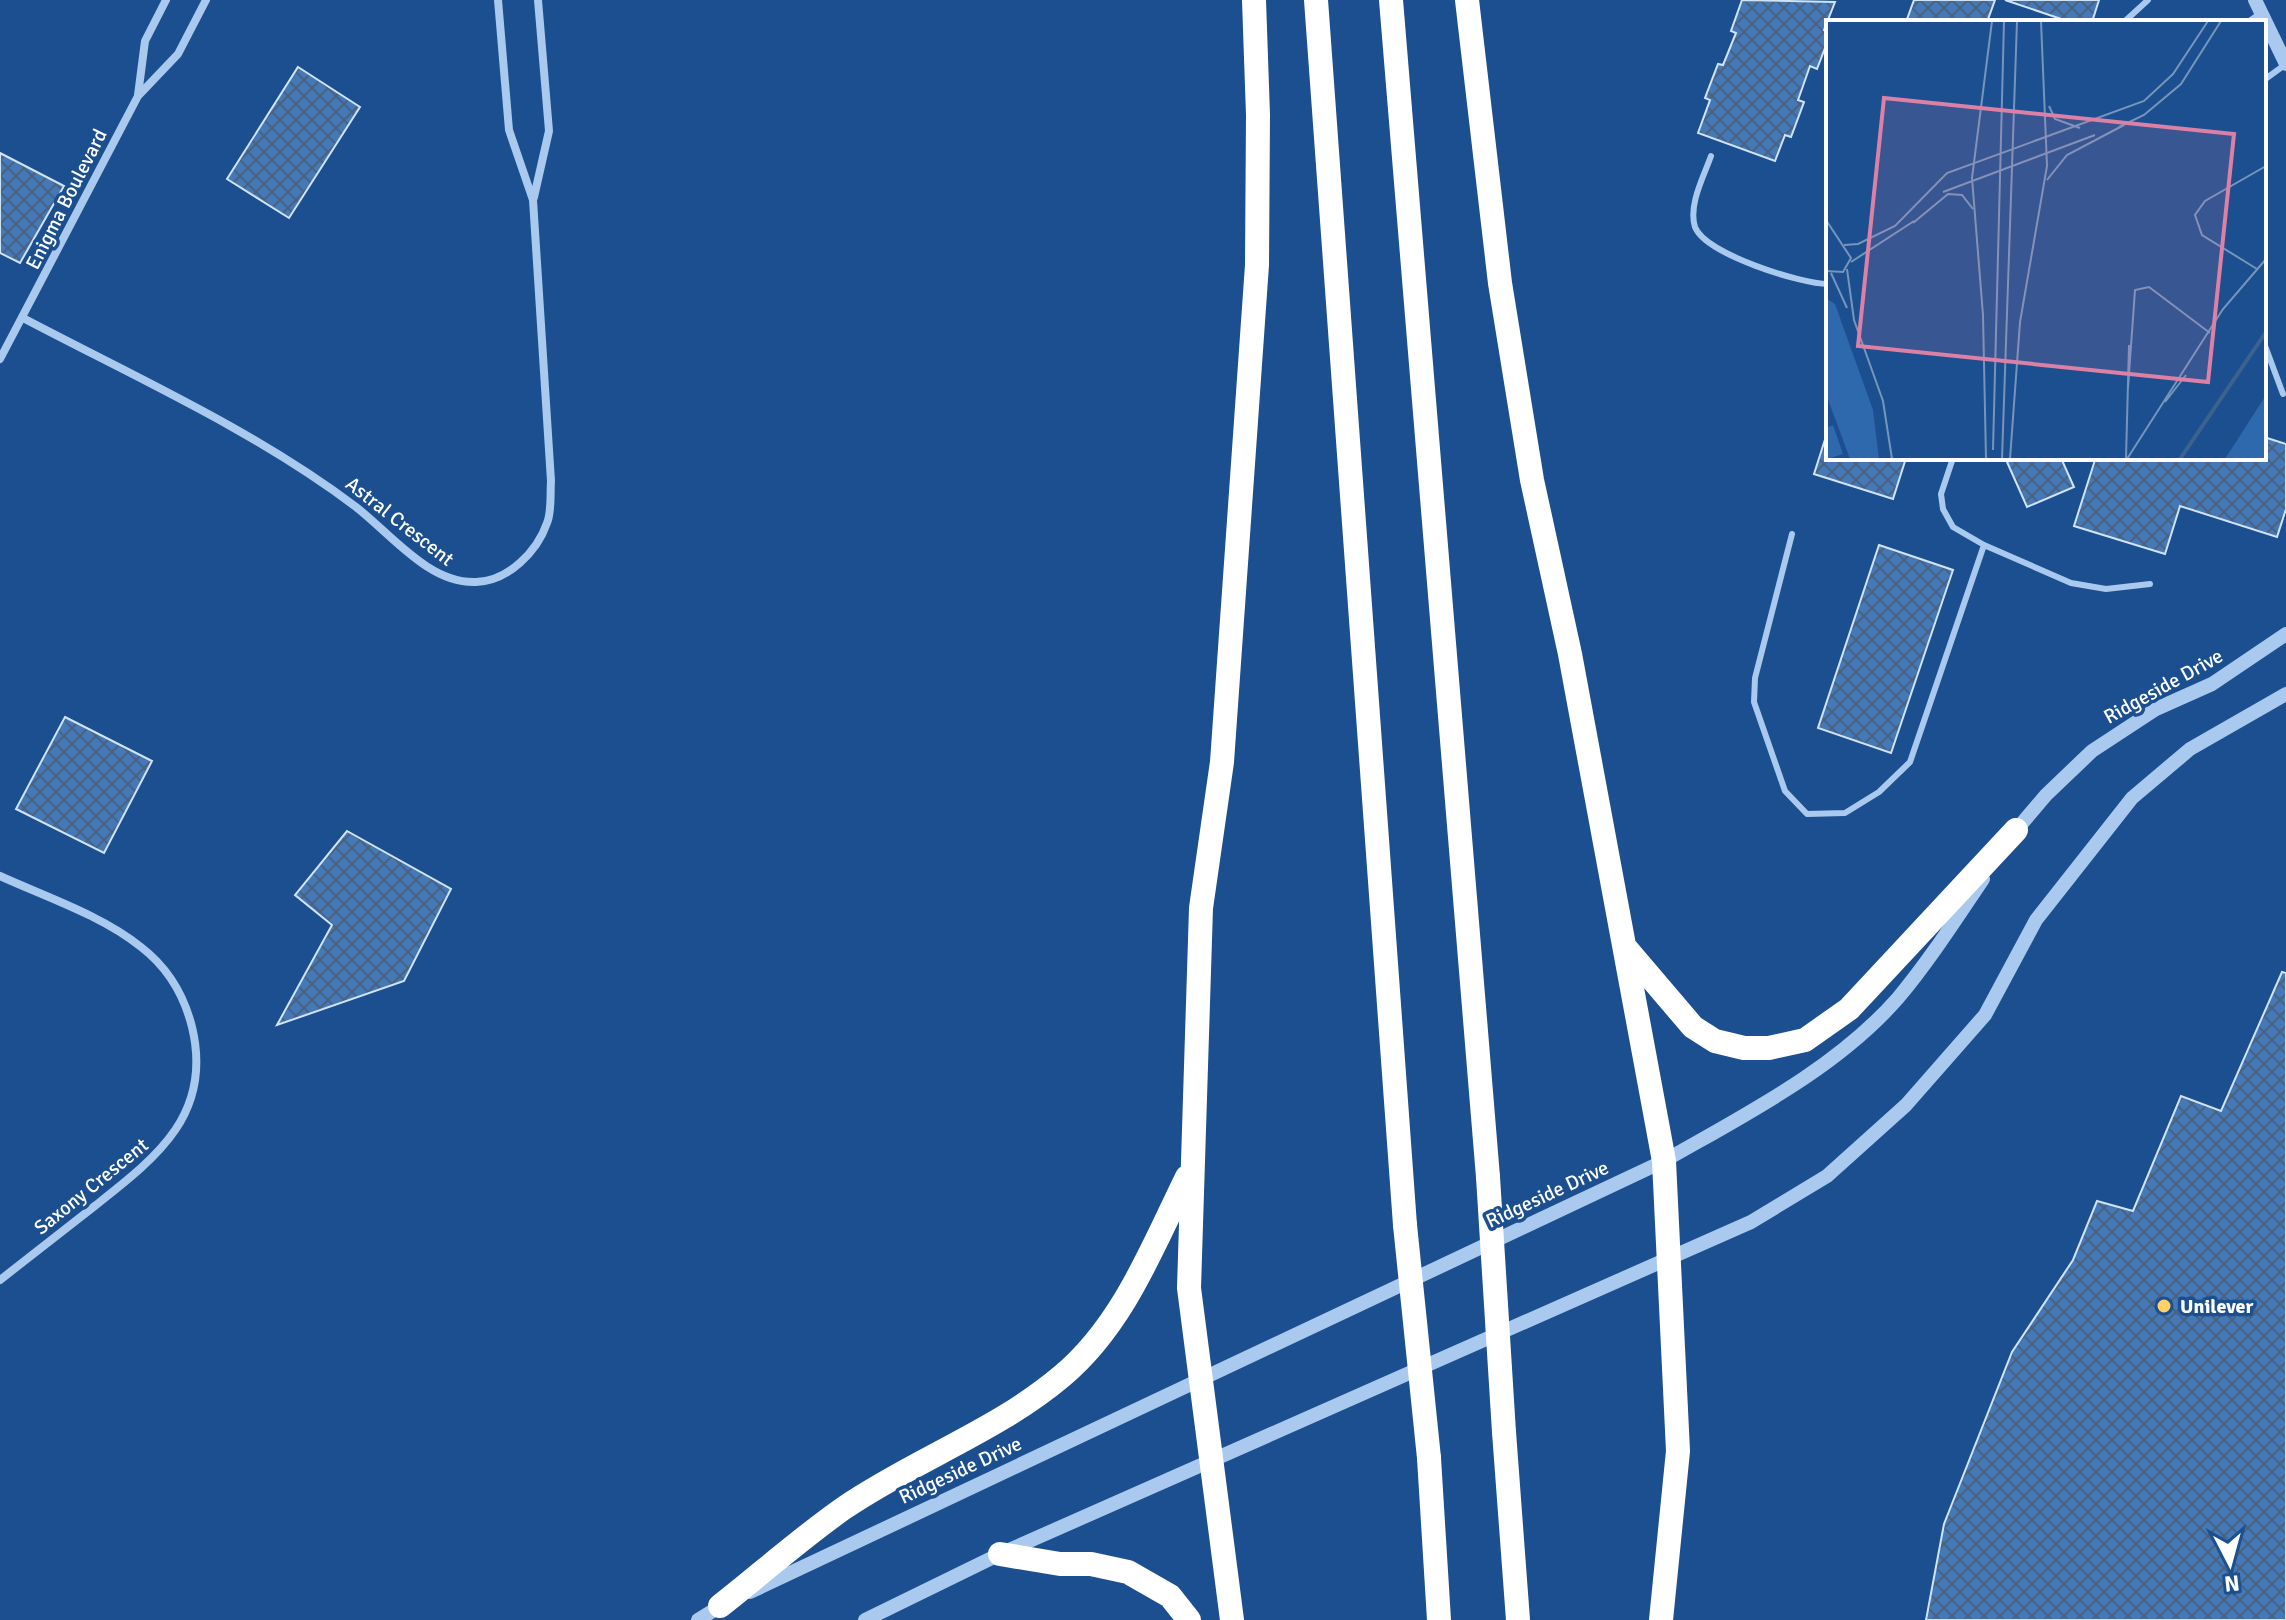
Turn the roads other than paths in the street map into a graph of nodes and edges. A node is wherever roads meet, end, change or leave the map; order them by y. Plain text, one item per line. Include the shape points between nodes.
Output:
1 (166, 0) edge
2 (206, 0) edge
3 (498, 0) edge
4 (538, 0) edge
5 (1254, 0) edge
6 (1316, 0) edge
7 (1391, 0) edge
8 (1467, 0) edge
9 (2148, 0) edge
10 (2126, 20) edge
11 (2266, 23) edge
12 (2286, 64) edge
13 (2266, 79) edge
14 (138, 96) junction
15 (1711, 156) dead end
16 (533, 200) junction
17 (1826, 284) edge
18 (23, 318) junction
19 (2266, 348) edge
20 (0, 359) edge
21 (2283, 394) dead end
22 (1952, 460) edge
23 (1792, 534) dead end
24 (1984, 545) junction
25 (2150, 584) dead end
26 (2286, 634) edge
27 (2286, 694) edge
28 (2016, 830) junction
29 (0, 876) edge
30 (1622, 945) junction
31 (1664, 1161) junction
32 (1191, 1169) junction
33 (1671, 1258) junction
34 (0, 1280) edge
35 (1200, 1379) junction
36 (1210, 1463) junction
37 (1000, 1554) junction
38 (720, 1606) junction
39 (698, 1620) edge
40 (865, 1620) edge
41 (1189, 1620) edge
42 (1232, 1620) edge
43 (1439, 1620) edge
44 (1518, 1620) edge
45 (1661, 1620) edge

1 - 14 street, Enigma Boulevard via 145,41
2 - 14 street, Enigma Boulevard via 178,54
3 - 16 street, Astral Crescent via 509,130
4 - 16 street, Astral Crescent via 549,131
5 - 32 highway via 1257,265 1222,762 1201,908
6 - 43 highway, bridge
7 - 44 highway, bridge via 1488,1177
8 - 30 highway via 1500,283 1522,419
9 - 10 lane
11 - 12 street
12 - 13 lane
14 - 18 street, Enigma Boulevard
15 - 17 lane via 1693,211 1702,238 1799,281
16 - 18 street, Astral Crescent via 551,481 548,521 534,550 505,575 478,582 448,579 319,479
18 - 20 street, Enigma Boulevard
19 - 21 lane
22 - 24 lane via 1941,494 1943,509 1953,527
23 - 24 lane via 1755,678 1754,702 1785,791 1807,814 1825,816 1845,813 1879,792 1910,762
24 - 25 lane via 2087,587
26 - 28 street, Ridgeside Drive via 2212,684 2156,709 2092,751
27 - 33 street via 2190,749 2132,798 2036,920 1985,1015 1906,1105 1827,1176 1751,1222
28 - 30 highway via 1849,1009 1805,1040 1769,1048 1715,1041 1693,1027
28 - 31 street, Ridgeside Drive via 1938,946 1896,999 1853,1041 1771,1099
29 - 34 street, Saxony Crescent via 129,940 166,972 186,1003 197,1075 169,1143
30 - 31 highway
31 - 33 highway
31 - 35 street, Ridgeside Drive
32 - 35 highway via 1189,1288
32 - 38 highway via 1108,1326 1063,1376 983,1429 845,1507
33 - 36 street
33 - 45 highway via 1678,1451
35 - 36 highway
35 - 38 street, Ridgeside Drive
36 - 37 street
36 - 42 highway
37 - 40 street
37 - 41 highway via 1128,1572 1170,1596
38 - 39 street, Ridgeside Drive

